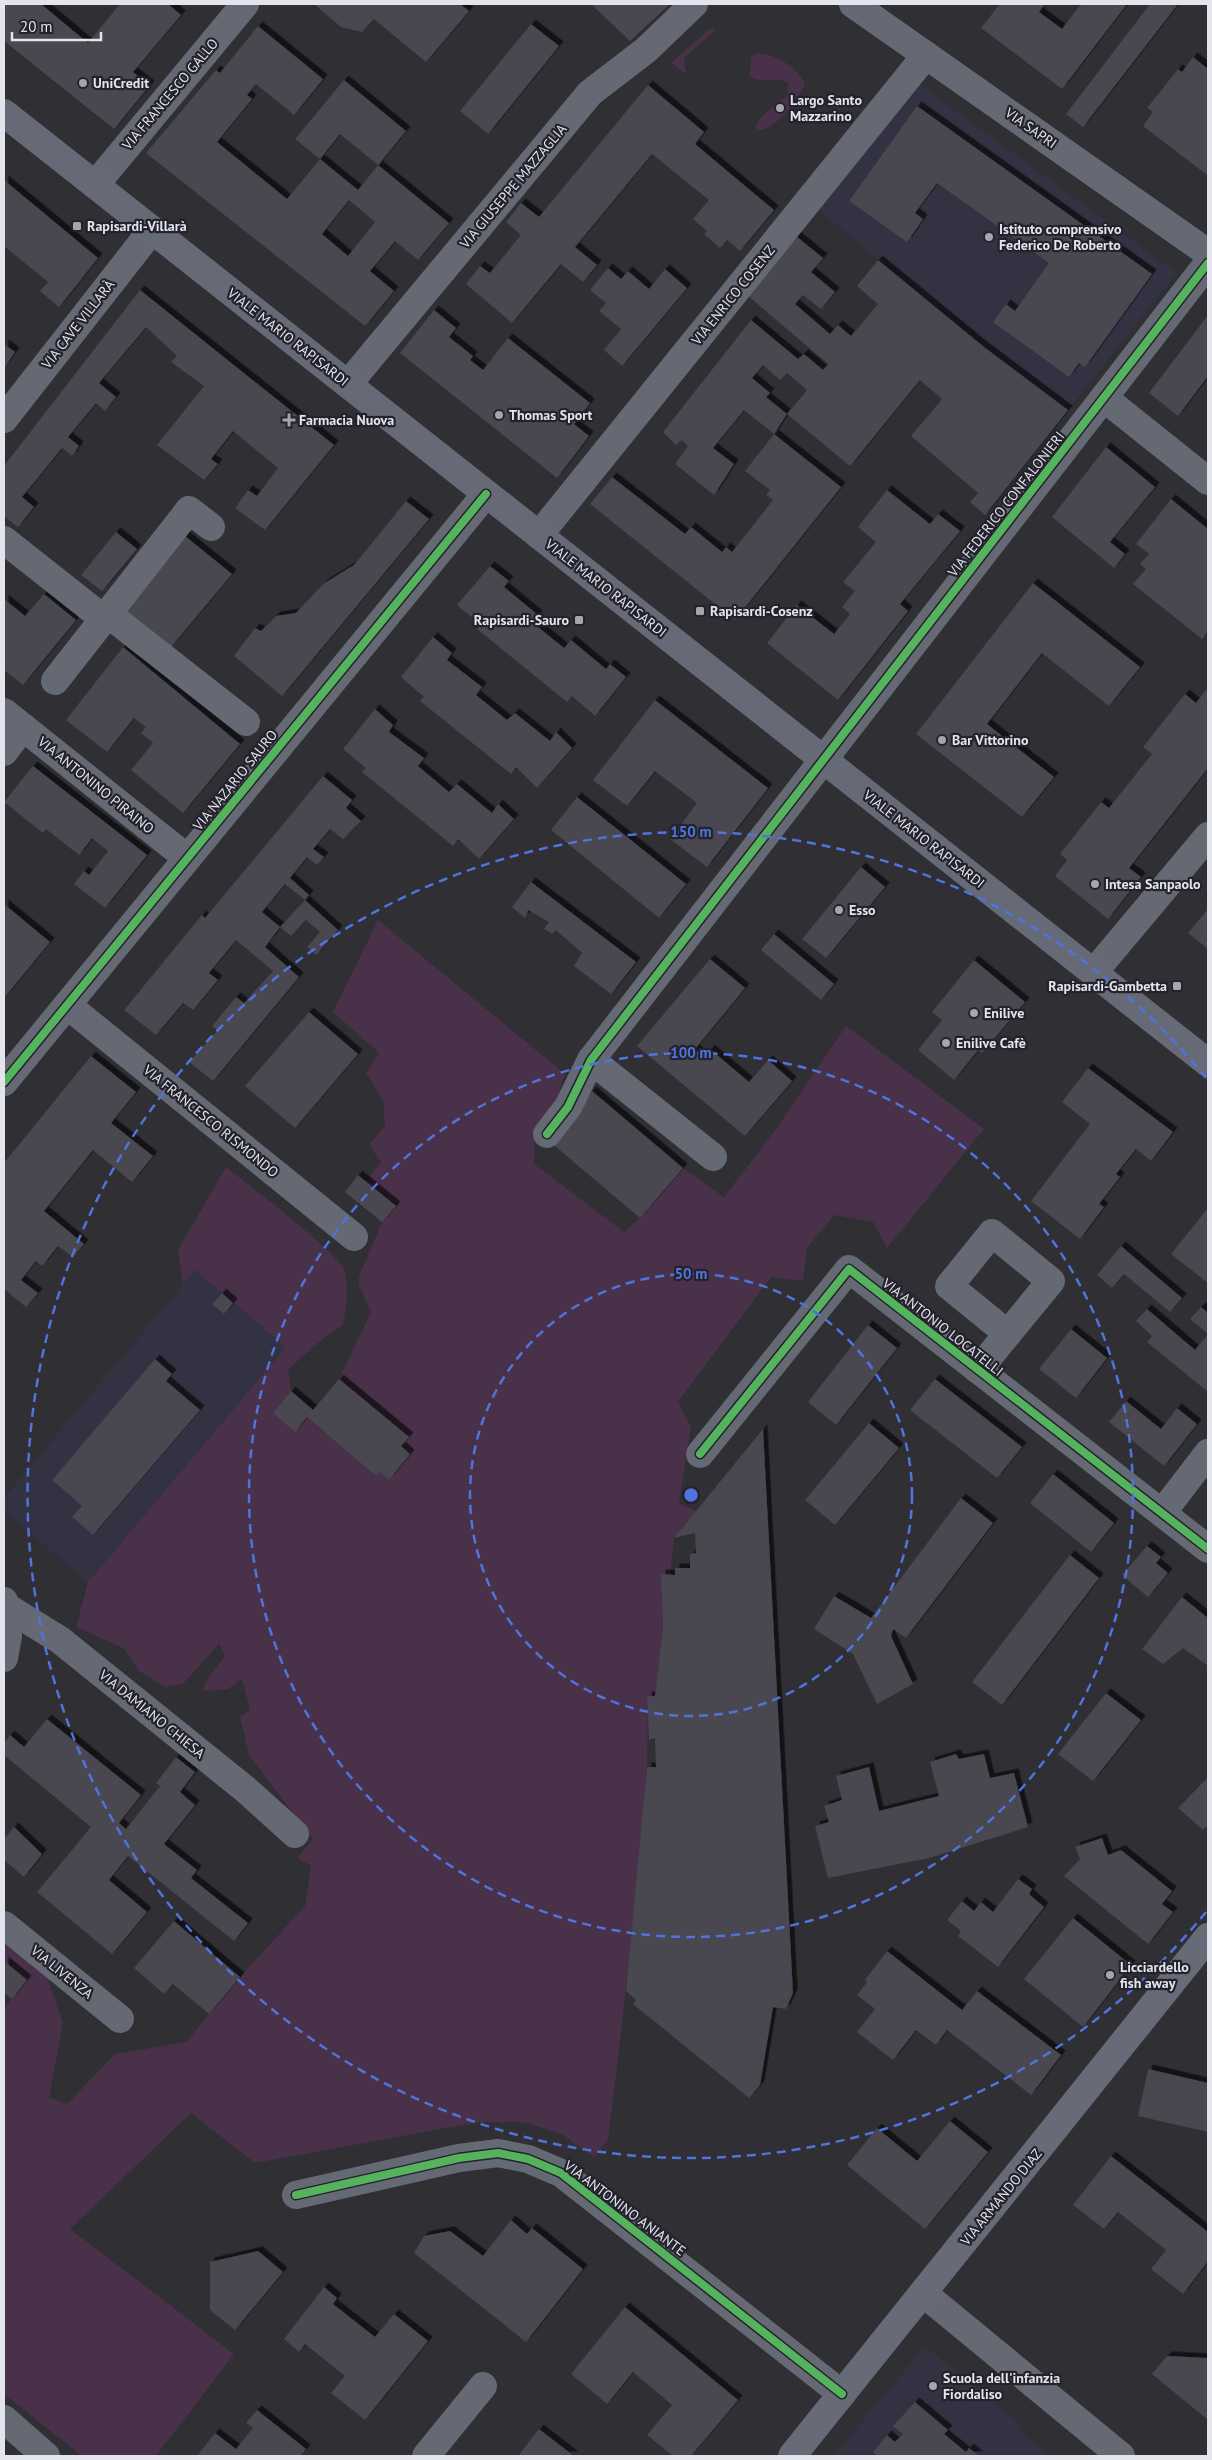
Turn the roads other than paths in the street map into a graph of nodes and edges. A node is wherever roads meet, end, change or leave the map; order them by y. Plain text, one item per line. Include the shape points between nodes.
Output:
1 (245, 4) edge
2 (694, 4) edge
3 (854, 4) edge
4 (926, 55) junction
5 (4, 113) edge
6 (95, 185) junction
7 (152, 230) junction
8 (1208, 253) edge
9 (1208, 263) edge
10 (348, 384) junction
11 (1104, 398) junction
12 (4, 419) edge
13 (1208, 481) edge
14 (486, 494) junction
15 (211, 527) dead end
16 (539, 535) junction
17 (4, 540) edge
18 (106, 616) junction
19 (55, 681) dead end
20 (13, 719) edge
21 (246, 722) dead end
22 (4, 752) edge
23 (824, 760) junction
24 (1208, 836) edge
25 (188, 858) junction
26 (1094, 972) junction
27 (67, 1005) junction
28 (591, 1060) junction
29 (1208, 1063) edge
30 (4, 1082) edge
31 (547, 1134) dead end
32 (712, 1158) dead end
33 (354, 1238) dead end
34 (1008, 1334) dead end
35 (978, 1370) junction
36 (1208, 1453) edge
37 (700, 1454) dead end
38 (1162, 1513) junction
39 (1208, 1549) edge
40 (5, 1603) edge
41 (4, 1658) edge
42 (295, 1834) dead end
43 (4, 1925) edge
44 (1208, 1937) edge
45 (120, 2019) dead end
46 (296, 2194) dead end
47 (923, 2293) junction
48 (483, 2386) dead end
49 (842, 2394) junction
50 (4, 2419) edge
51 (46, 2456) edge
52 (426, 2456) edge
53 (792, 2456) edge
54 (1121, 2456) edge

1 - 6 street, VIA FRANCESCO GALLO
2 - 10 street, VIA GIUSEPPE MAZZAGLIA via 646,50 590,93
3 - 4 street, VIA SAPRI
4 - 8 street, VIA SAPRI
4 - 16 street, VIA ENRICO COSENZ
5 - 6 main road, VIALE MARIO RAPISARDI
6 - 7 main road, VIALE MARIO RAPISARDI
7 - 10 main road, VIALE MARIO RAPISARDI
7 - 12 street, VIA CAVE VILLARÀ
9 - 11 street, VIA FEDERICO CONFALONIERI
10 - 14 main road, VIALE MARIO RAPISARDI
11 - 13 street
11 - 23 street, VIA FEDERICO CONFALONIERI
14 - 16 main road, VIALE MARIO RAPISARDI
14 - 25 street, VIA NAZARIO SAURO
15 - 18 street via 189,510
16 - 23 main road, VIALE MARIO RAPISARDI
17 - 18 street
18 - 19 street
18 - 21 street
20 - 22 street
20 - 25 street, VIA ANTONINO PIRAINO
23 - 26 main road, VIALE MARIO RAPISARDI
23 - 28 street, VIA FEDERICO CONFALONIERI
24 - 26 street
25 - 27 street, VIA NAZARIO SAURO
26 - 29 main road, VIALE MARIO RAPISARDI
27 - 30 street, VIA NAZARIO SAURO
27 - 33 street, VIA FRANCESCO RISMONDO
28 - 31 street, VIA FEDERICO CONFALONIERI via 568,1107
28 - 32 street
34 - 35 street
35 - 37 street, VIA ANTONIO LOCATELLI via 849,1270
35 - 38 street, VIA ANTONIO LOCATELLI
36 - 38 street
38 - 39 street, VIA ANTONIO LOCATELLI
40 - 41 street via 8,1636
40 - 42 street, VIA DAMIANO CHIESA via 60,1640 245,1789
43 - 45 street, VIA LIVENZA
44 - 47 main road, VIA ARMANDO DIAZ
46 - 49 street, VIA ANTONINO ANIANTE via 458,2158 498,2153 528,2159 561,2173
47 - 49 main road, VIA ARMANDO DIAZ
47 - 54 street
48 - 52 street
49 - 53 main road, VIA ARMANDO DIAZ
50 - 51 street

